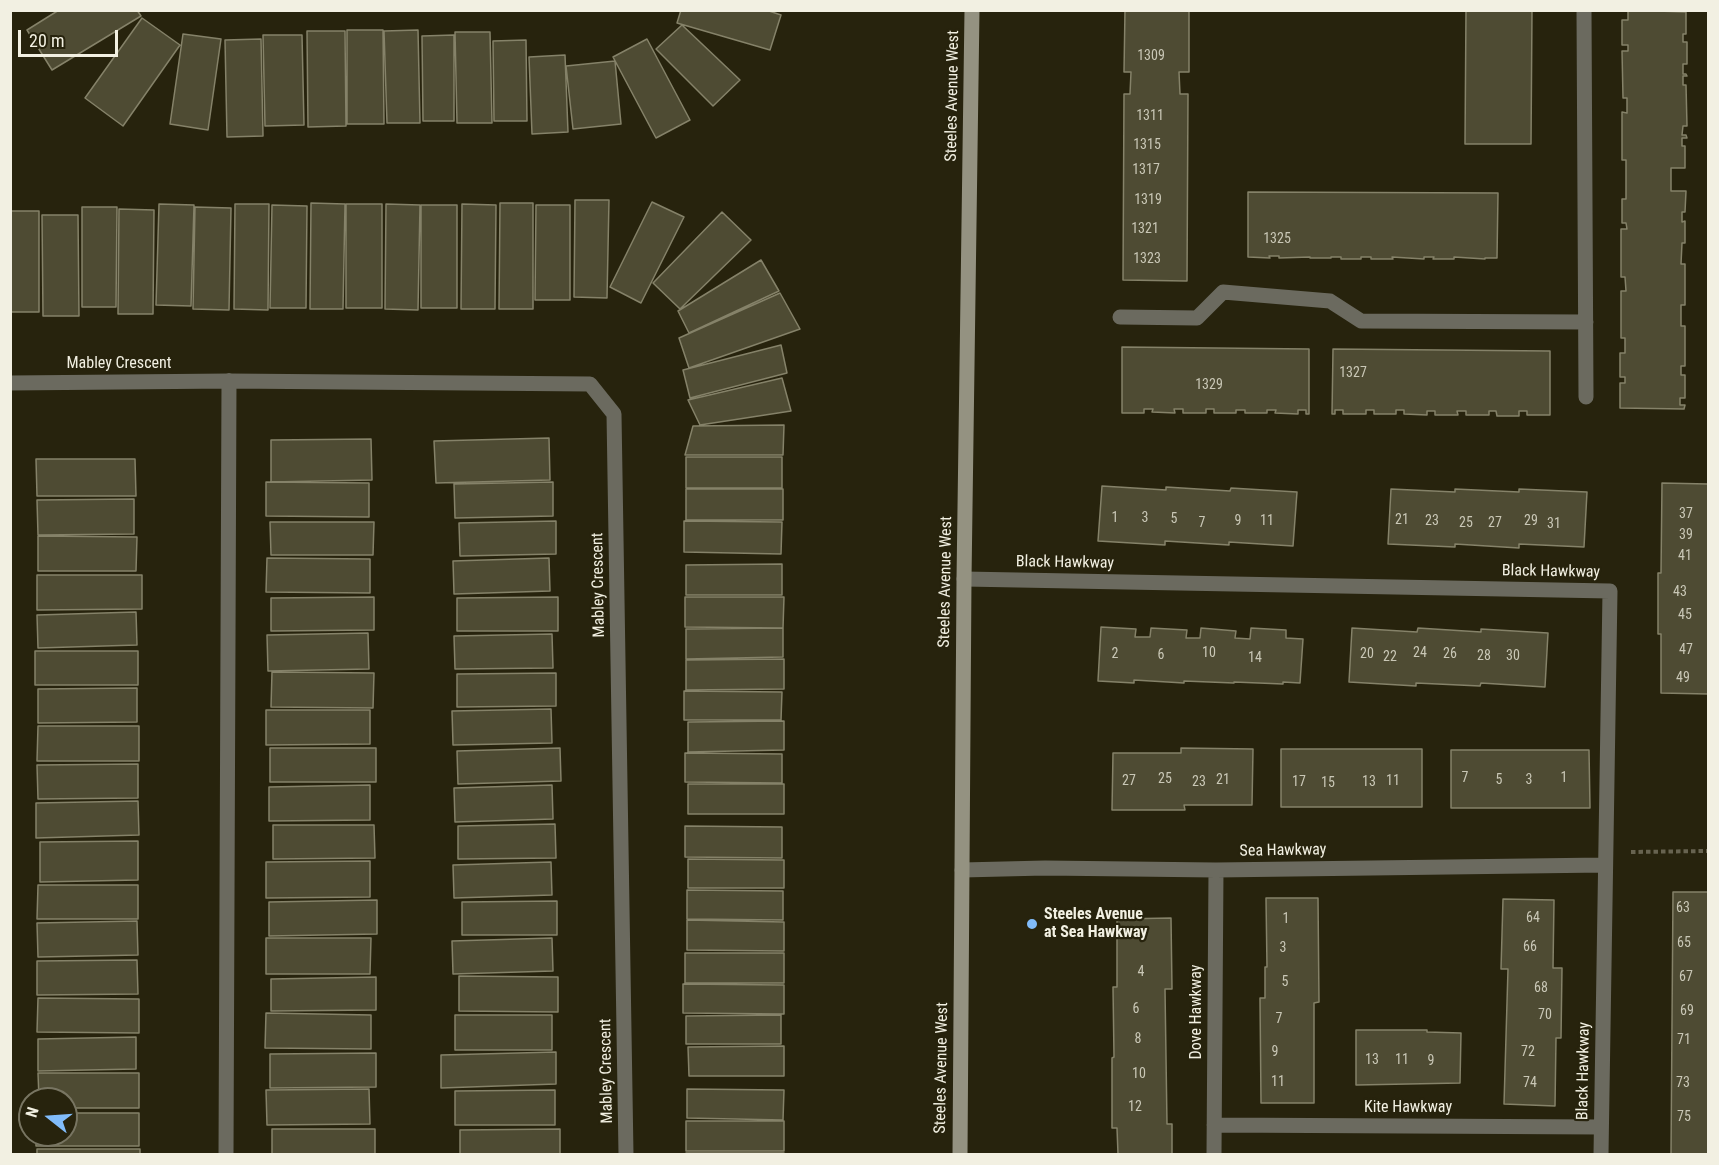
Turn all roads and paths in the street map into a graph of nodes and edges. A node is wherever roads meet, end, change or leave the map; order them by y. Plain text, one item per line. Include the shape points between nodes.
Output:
1 (972, 10) edge
2 (1584, 10) edge
3 (1120, 316) dead end
4 (1586, 322) junction
5 (229, 381) junction
6 (10, 383) edge
7 (1586, 398) dead end
8 (964, 579) junction
9 (1708, 851) edge
10 (1604, 865) junction
11 (963, 870) junction
12 (1215, 870) junction
13 (1215, 1125) junction
14 (1601, 1127) junction
15 (226, 1155) edge
16 (627, 1155) edge
17 (960, 1155) edge
18 (1214, 1155) edge
19 (1601, 1155) edge

1 - 8 main road, Steeles Avenue West
2 - 4 street
3 - 4 street via 1197,318 1223,292 1330,301 1361,321
4 - 7 street
5 - 6 street, Mabley Crescent
5 - 15 street
5 - 16 street, Mabley Crescent via 590,384 614,414
8 - 10 street, Black Hawkway via 1610,591
8 - 11 main road, Steeles Avenue West
9 - 10 path via 1633,851
10 - 12 street, Sea Hawkway
10 - 14 street, Black Hawkway
11 - 12 street, Sea Hawkway
11 - 17 main road, Steeles Avenue West
12 - 13 street, Dove Hawkway
13 - 14 street, Kite Hawkway
13 - 18 street, Dove Hawkway
14 - 19 street, Black Hawkway

